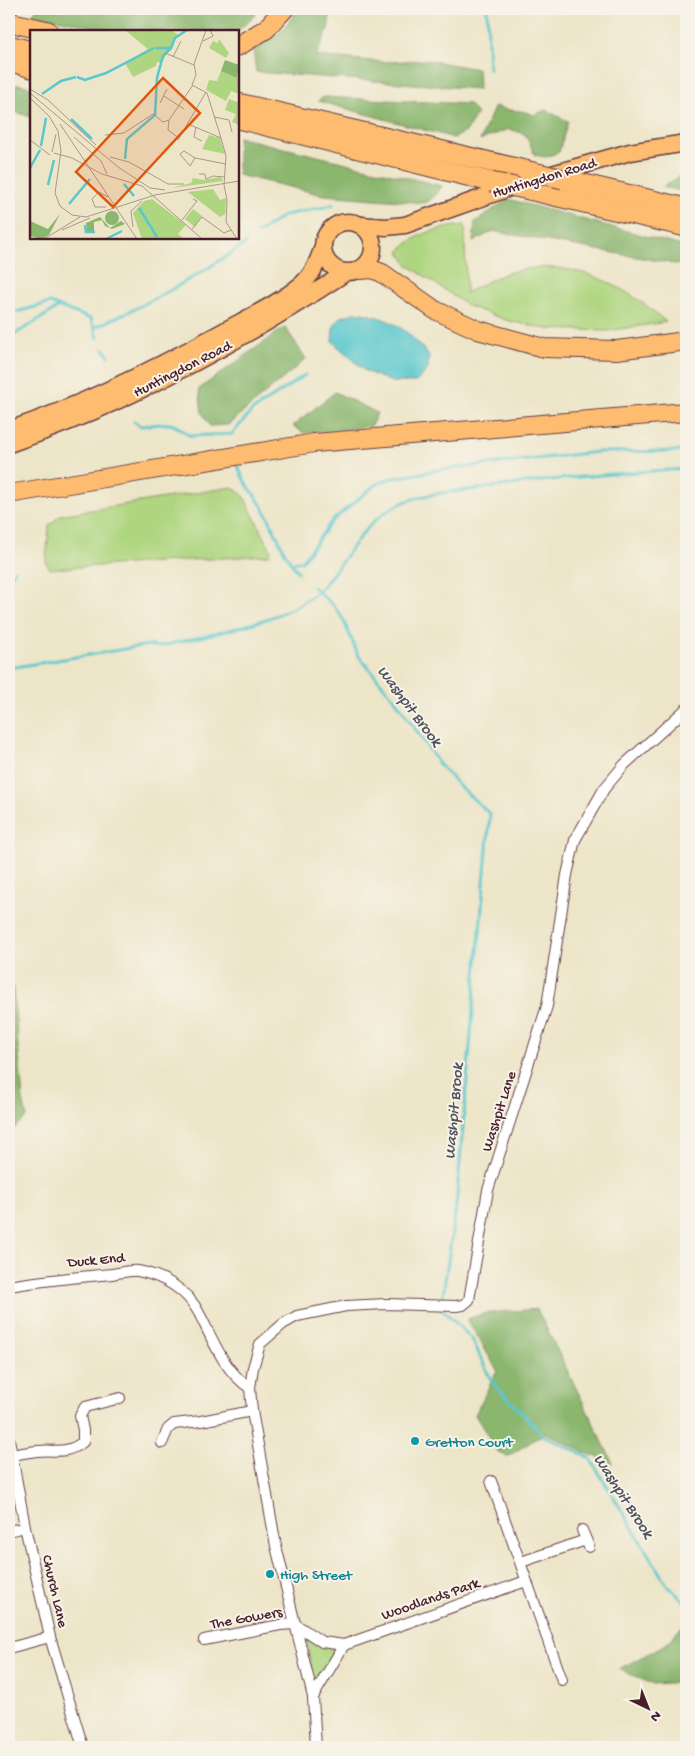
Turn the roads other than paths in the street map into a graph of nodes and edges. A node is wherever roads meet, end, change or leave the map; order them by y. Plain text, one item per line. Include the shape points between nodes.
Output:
1 (15, 9) edge
2 (284, 9) edge
3 (9, 20) edge
4 (41, 30) edge
5 (239, 45) edge
6 (239, 103) edge
7 (239, 119) edge
8 (686, 143) edge
9 (686, 208) edge
10 (361, 225) junction
11 (405, 225) junction
12 (686, 227) edge
13 (323, 247) junction
14 (374, 249) junction
15 (352, 271) junction
16 (686, 341) edge
17 (686, 412) edge
18 (9, 430) edge
19 (9, 444) edge
20 (9, 494) edge
21 (686, 709) edge
22 (9, 1286) edge
23 (250, 1388) junction
24 (120, 1398) dead end
25 (252, 1411) junction
26 (9, 1439) edge
27 (162, 1443) dead end
28 (13, 1455) junction
29 (491, 1481) dead end
30 (25, 1526) junction
31 (9, 1531) edge
32 (586, 1539) dead end
33 (520, 1562) junction
34 (526, 1581) junction
35 (295, 1624) junction
36 (50, 1638) junction
37 (204, 1640) dead end
38 (344, 1645) junction
39 (9, 1648) edge
40 (562, 1680) dead end
41 (314, 1697) junction
42 (83, 1747) edge
43 (316, 1747) edge

1 - 3 highway
2 - 5 highway via 266,29
3 - 4 highway
6 - 9 highway, bridge
7 - 12 highway, bridge
8 - 11 main road, Huntingdon Road via 630,152 585,164
10 - 11 main road, Huntingdon Road
10 - 13 main road via 352,222 336,225 328,233
10 - 14 main road via 370,235
11 - 14 main road, Huntingdon Road
13 - 15 main road via 330,265
13 - 18 main road, Huntingdon Road via 316,266 304,282 246,319 115,387
14 - 15 main road via 369,261
15 - 16 highway via 372,269 382,272 436,310 478,330 544,348 617,350
15 - 19 main road, Huntingdon Road via 200,361 68,422
17 - 20 highway via 314,444
21 - 23 street, Washpit Lane via 614,777 589,812 575,840 547,1006 488,1190 472,1292 463,1305 346,1306 297,1316 260,1344
22 - 23 street, Duck End via 136,1271 163,1278 185,1294 236,1379
23 - 25 street
24 - 28 street via 85,1407 80,1416 83,1442 74,1448
25 - 27 street via 174,1424
25 - 35 street via 276,1546
26 - 28 street, Church Lane
28 - 30 street, Church Lane
29 - 33 street
30 - 31 street
30 - 36 street, Church Lane
32 - 33 street
33 - 34 street
34 - 38 street, Woodlands Park
34 - 40 street
35 - 37 street, The Gowers
35 - 38 street, Woodlands Park via 322,1642
35 - 41 street
36 - 39 street
36 - 42 street, Church Lane
38 - 41 street
41 - 43 street

